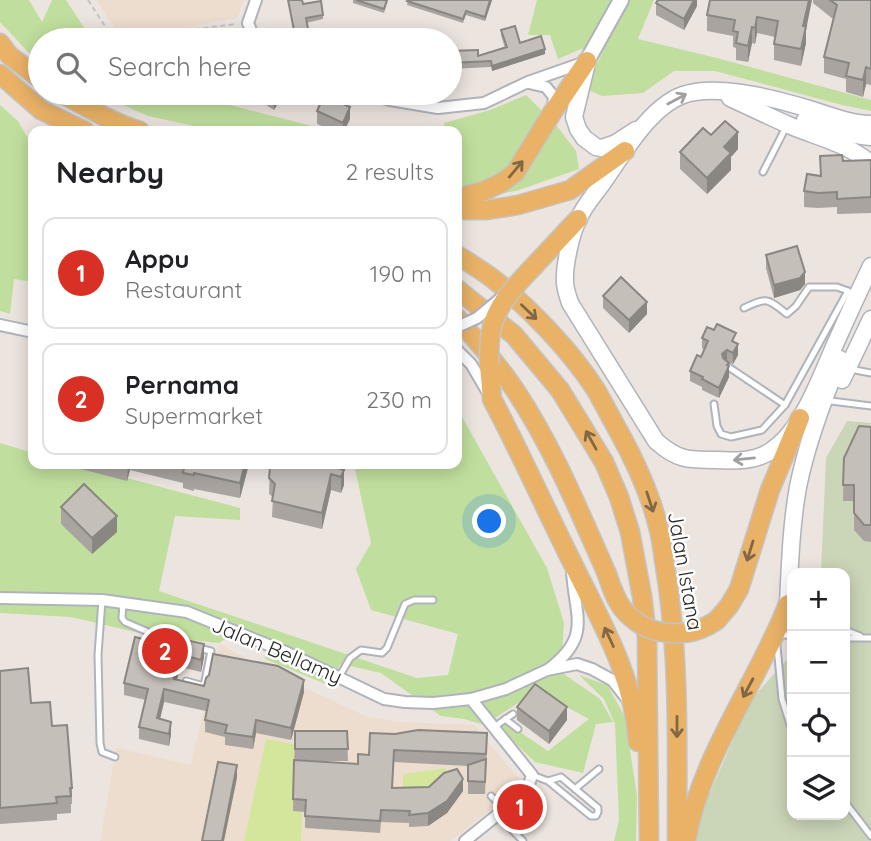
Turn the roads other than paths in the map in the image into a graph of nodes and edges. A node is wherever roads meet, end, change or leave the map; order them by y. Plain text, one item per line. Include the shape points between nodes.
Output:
1 (256, 0) edge
2 (621, 0) edge
3 (250, 28) edge
4 (0, 43) edge
5 (587, 61) junction
6 (28, 70) edge
7 (0, 74) edge
8 (528, 82) junction
9 (716, 90) junction
10 (748, 95) junction
11 (28, 99) edge
12 (35, 105) edge
13 (82, 105) edge
14 (420, 105) edge
15 (41, 110) junction
16 (552, 113) junction
17 (646, 124) junction
18 (788, 124) junction
19 (871, 124) edge
20 (58, 126) edge
21 (75, 126) edge
22 (127, 126) edge
23 (871, 137) edge
24 (625, 151) junction
25 (871, 164) edge
26 (763, 172) dead end
27 (462, 197) edge
28 (462, 210) edge
29 (578, 219) junction
30 (462, 258) edge
31 (871, 266) edge
32 (517, 284) junction
33 (859, 291) edge
34 (462, 293) edge
35 (744, 308) dead end
36 (871, 319) edge
37 (0, 325) edge
38 (462, 325) edge
39 (462, 325) edge
40 (28, 331) edge
41 (462, 332) edge
42 (862, 335) edge
43 (462, 355) edge
44 (486, 356) junction
45 (727, 366) edge
46 (847, 369) junction
47 (871, 373) edge
48 (492, 399) junction
49 (810, 401) junction
50 (831, 401) junction
51 (714, 404) dead end
52 (785, 405) junction
53 (871, 406) edge
54 (800, 418) junction
55 (799, 485) junction
56 (572, 562) junction
57 (790, 568) edge
58 (0, 597) edge
59 (102, 600) junction
60 (433, 600) dead end
61 (123, 603) junction
62 (787, 615) edge
63 (848, 631) edge
64 (781, 635) edge
65 (863, 637) junction
66 (163, 638) edge
67 (850, 638) edge
68 (871, 638) edge
69 (186, 645) edge
70 (547, 670) junction
71 (339, 677) junction
72 (186, 681) edge
73 (471, 699) junction
74 (634, 710) junction
75 (513, 714) dead end
76 (787, 715) edge
77 (505, 719) junction
78 (494, 727) junction
79 (518, 729) dead end
80 (115, 757) dead end
81 (599, 769) dead end
82 (532, 775) junction
83 (548, 781) junction
84 (575, 789) junction
85 (491, 796) dead end
86 (850, 809) edge
87 (501, 812) junction
88 (871, 836) edge
89 (518, 839) edge
90 (465, 841) edge
91 (648, 841) edge
92 (677, 841) edge
93 (686, 841) edge

1 - 3 street
2 - 5 street
4 - 6 main road
5 - 8 street
5 - 16 main road
5 - 17 main road via 574,117 584,138 596,147 609,146
7 - 11 main road
8 - 14 street via 484,103 438,108
8 - 16 street via 546,87 554,97
9 - 10 main road
17 -> 9 main road via 684,94
9 - 18 main road
10 - 19 main road
10 - 23 main road via 820,126
12 - 15 main road
13 - 22 main road
15 - 20 street
15 - 21 main road
27 -> 16 main road via 484,191 515,173
17 - 24 main road
18 - 25 main road via 849,149
18 - 26 lane
24 - 28 main road via 570,190 518,205
24 - 29 main road
29 - 32 main road, bridge
54 -> 29 main road via 773,450 747,460 700,460 668,452 656,441 570,303 566,260
30 -> 92 main road, Jalan Istana via 522,304 574,361 595,389 648,494 659,530 675,646
31 - 33 main road
32 - 38 street, bridge via 477,318
32 - 44 main road, bridge via 498,310
33 - 35 lane via 809,287 787,313 761,300
33 - 42 main road
33 - 49 main road
33 - 52 lane
91 -> 34 main road via 647,637 630,532 619,497 560,390 514,335
36 - 42 main road
37 - 40 street
39 - 44 main road
41 - 44 street
42 - 46 main road
42 - 49 main road
42 - 55 main road via 825,396
43 - 48 street
44 - 48 main road
54 -> 44 main road, bridge via 729,606 708,626 675,633 652,630 621,606 543,438 515,389
45 - 52 lane
46 - 47 lane
46 - 50 main road
48 - 56 main road
49 - 54 main road
50 - 53 lane
50 - 55 main road
51 - 52 lane via 721,434 731,436 762,430
55 - 57 main road
56 - 70 street, Jalan Bellamy via 577,634 565,657
74 -> 56 main road via 613,645
58 - 59 street, Jalan Bellamy
59 - 61 street, Jalan Bellamy
59 - 80 lane via 100,743 102,752
60 - 71 lane via 405,604 387,648 382,653 361,650
61 - 66 lane via 125,622
61 - 71 street, Jalan Bellamy via 187,612
62 - 64 main road
63 - 65 lane
64 - 76 lane via 782,699
64 -> 93 main road via 711,763
65 - 67 lane
65 - 68 lane
69 - 72 lane via 211,651 204,686
70 - 73 street, Jalan Bellamy
70 - 74 street, Jalan Bellamy via 578,664 592,668 612,680
71 - 73 street, Jalan Bellamy via 384,699 433,703
73 - 78 street
74 - 91 main road
75 - 77 lane
77 - 78 lane
77 - 79 lane
78 - 82 street
81 - 84 lane
82 - 83 lane
82 - 87 street via 527,791
83 - 84 lane via 561,777
83 - 84 lane via 596,816 598,808
85 - 87 lane
86 - 88 lane
87 - 89 lane
87 - 90 street

